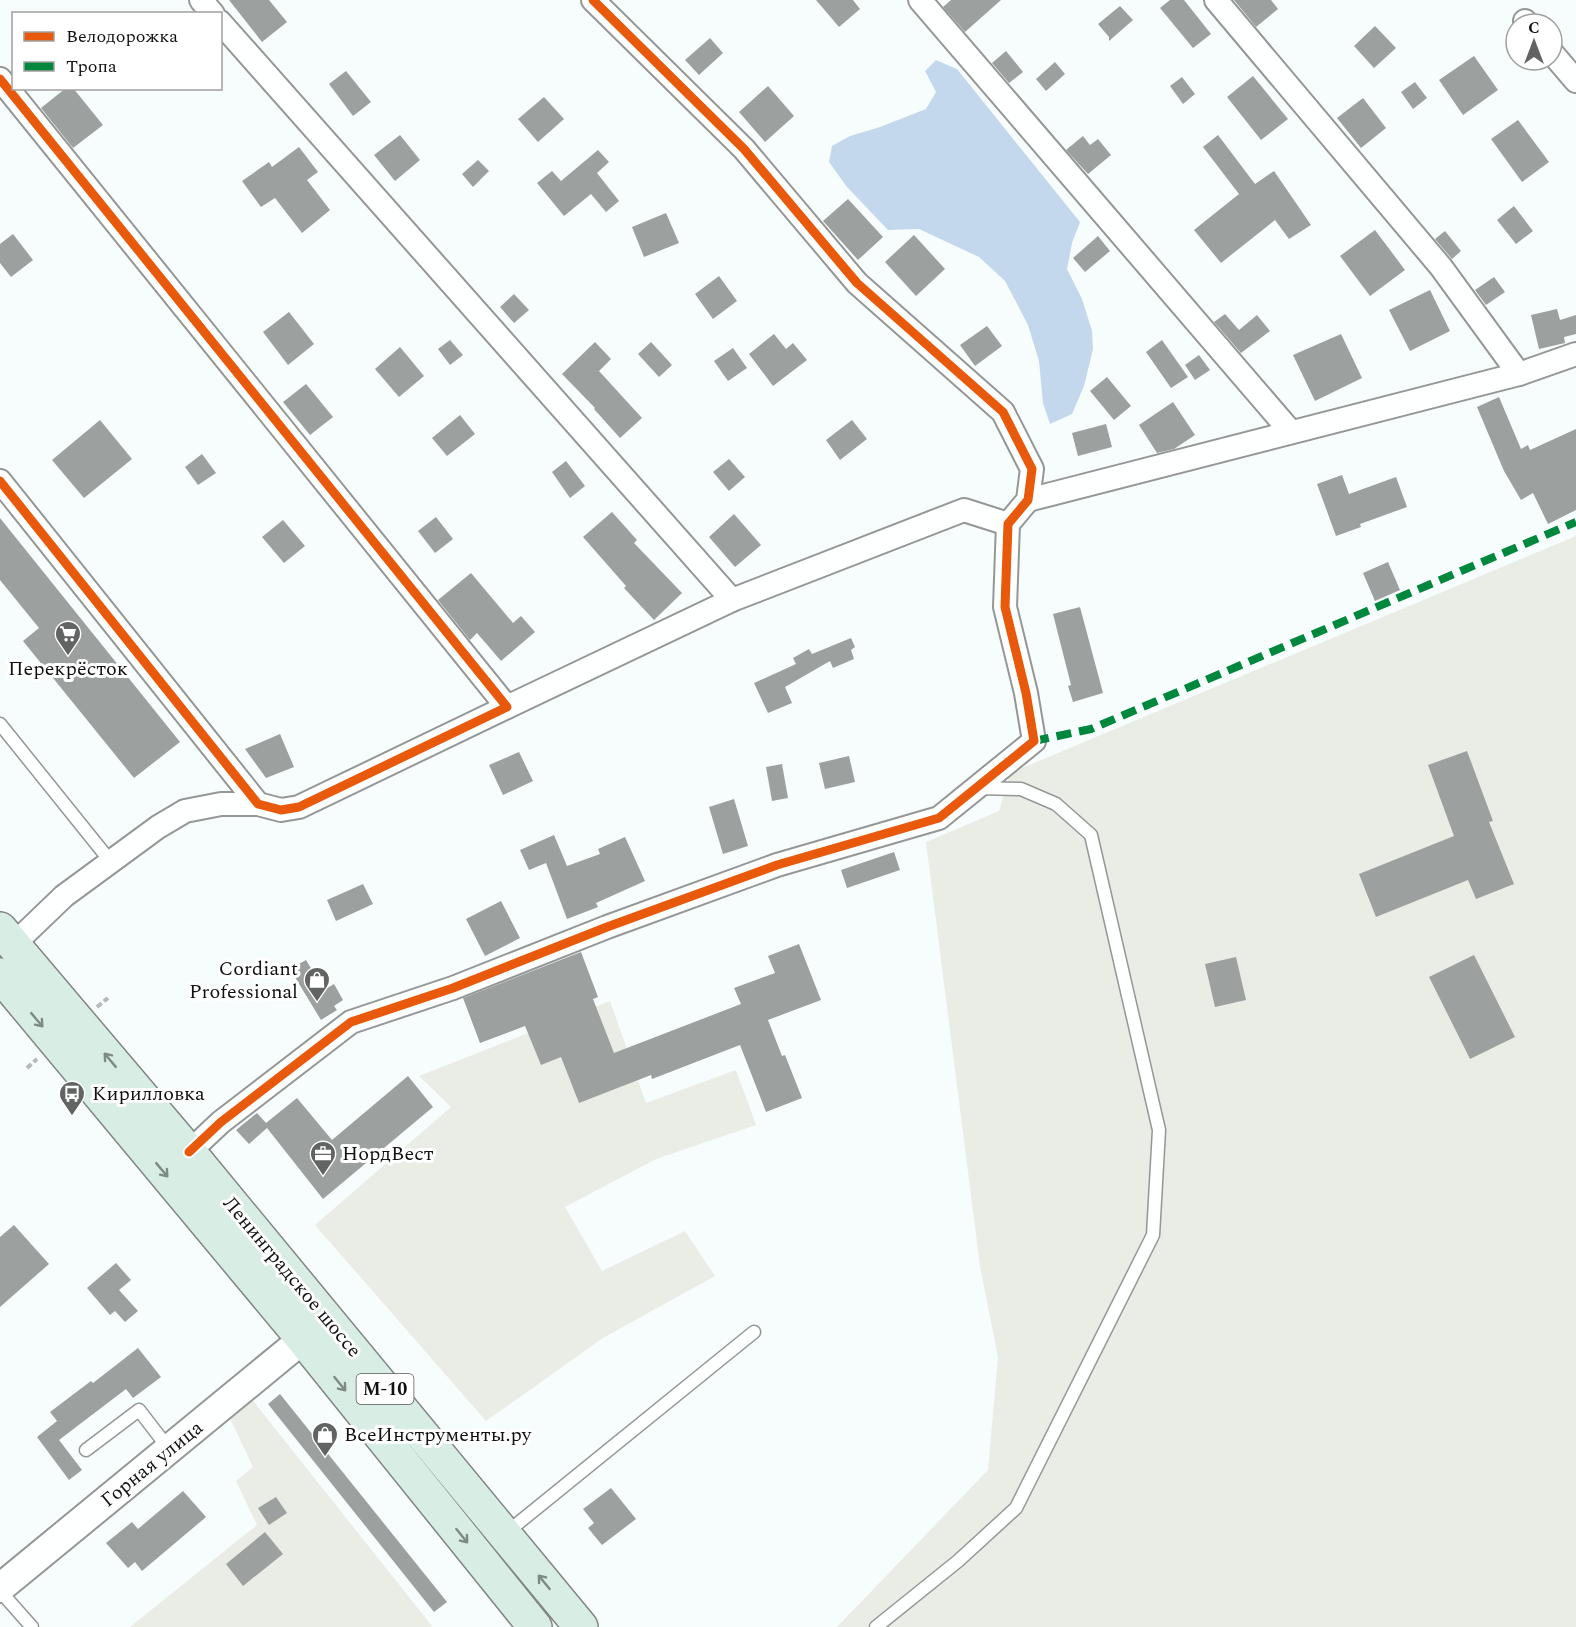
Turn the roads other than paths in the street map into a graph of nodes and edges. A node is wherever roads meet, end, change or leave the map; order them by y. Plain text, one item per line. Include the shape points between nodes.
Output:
1 (201, 0) edge
2 (593, 0) edge
3 (920, 0) edge
4 (1216, 0) edge
5 (211, 12) edge
6 (222, 24) edge
7 (1564, 67) edge
8 (0, 79) edge
9 (1576, 81) edge
10 (1576, 354) edge
11 (1519, 374) junction
12 (1291, 432) junction
13 (0, 482) edge
14 (1028, 500) junction
15 (1008, 524) junction
16 (732, 600) junction
17 (507, 707) junction
18 (0, 724) edge
19 (977, 788) junction
20 (258, 804) junction
21 (111, 862) junction
22 (7, 937) edge
23 (0, 975) edge
24 (189, 1152) junction
25 (754, 1332) dead end
26 (303, 1339) junction
27 (169, 1449) junction
28 (86, 1450) dead end
29 (506, 1534) junction
30 (0, 1590) edge
31 (32, 1627) edge
32 (535, 1627) edge
33 (581, 1627) edge
34 (876, 1627) edge

1 - 5 street
2 - 14 street via 744,149 856,283 1003,412 1032,469
3 - 12 street
4 - 11 street via 1441,267
6 - 16 street
7 - 9 street
8 - 17 street
10 - 11 street
11 - 12 street
12 - 14 street
13 - 20 street
14 - 15 street
15 - 16 street via 964,510
15 - 19 street via 1005,607 1034,741
16 - 17 street
17 - 20 street via 299,807 281,810
18 - 21 lane
19 - 24 street via 939,818 777,865 453,988 351,1022 221,1122
19 - 34 lane via 1021,789 1056,804 1091,835 1159,1130 1153,1235 1016,1508
20 - 21 street via 221,804 185,811
21 - 22 street
24 -> 22 highway, Ленинградское шоссе / М-10
23 -> 26 highway, Ленинградское шоссе / М-10
24 - 29 highway, Ленинградское шоссе / М-10
25 - 29 lane
26 - 27 street, Горная улица
26 -> 32 highway, Ленинградское шоссе / М-10
27 - 28 lane via 139,1410
27 - 30 street, Горная улица
33 -> 29 highway, Ленинградское шоссе / М-10
30 - 31 lane

